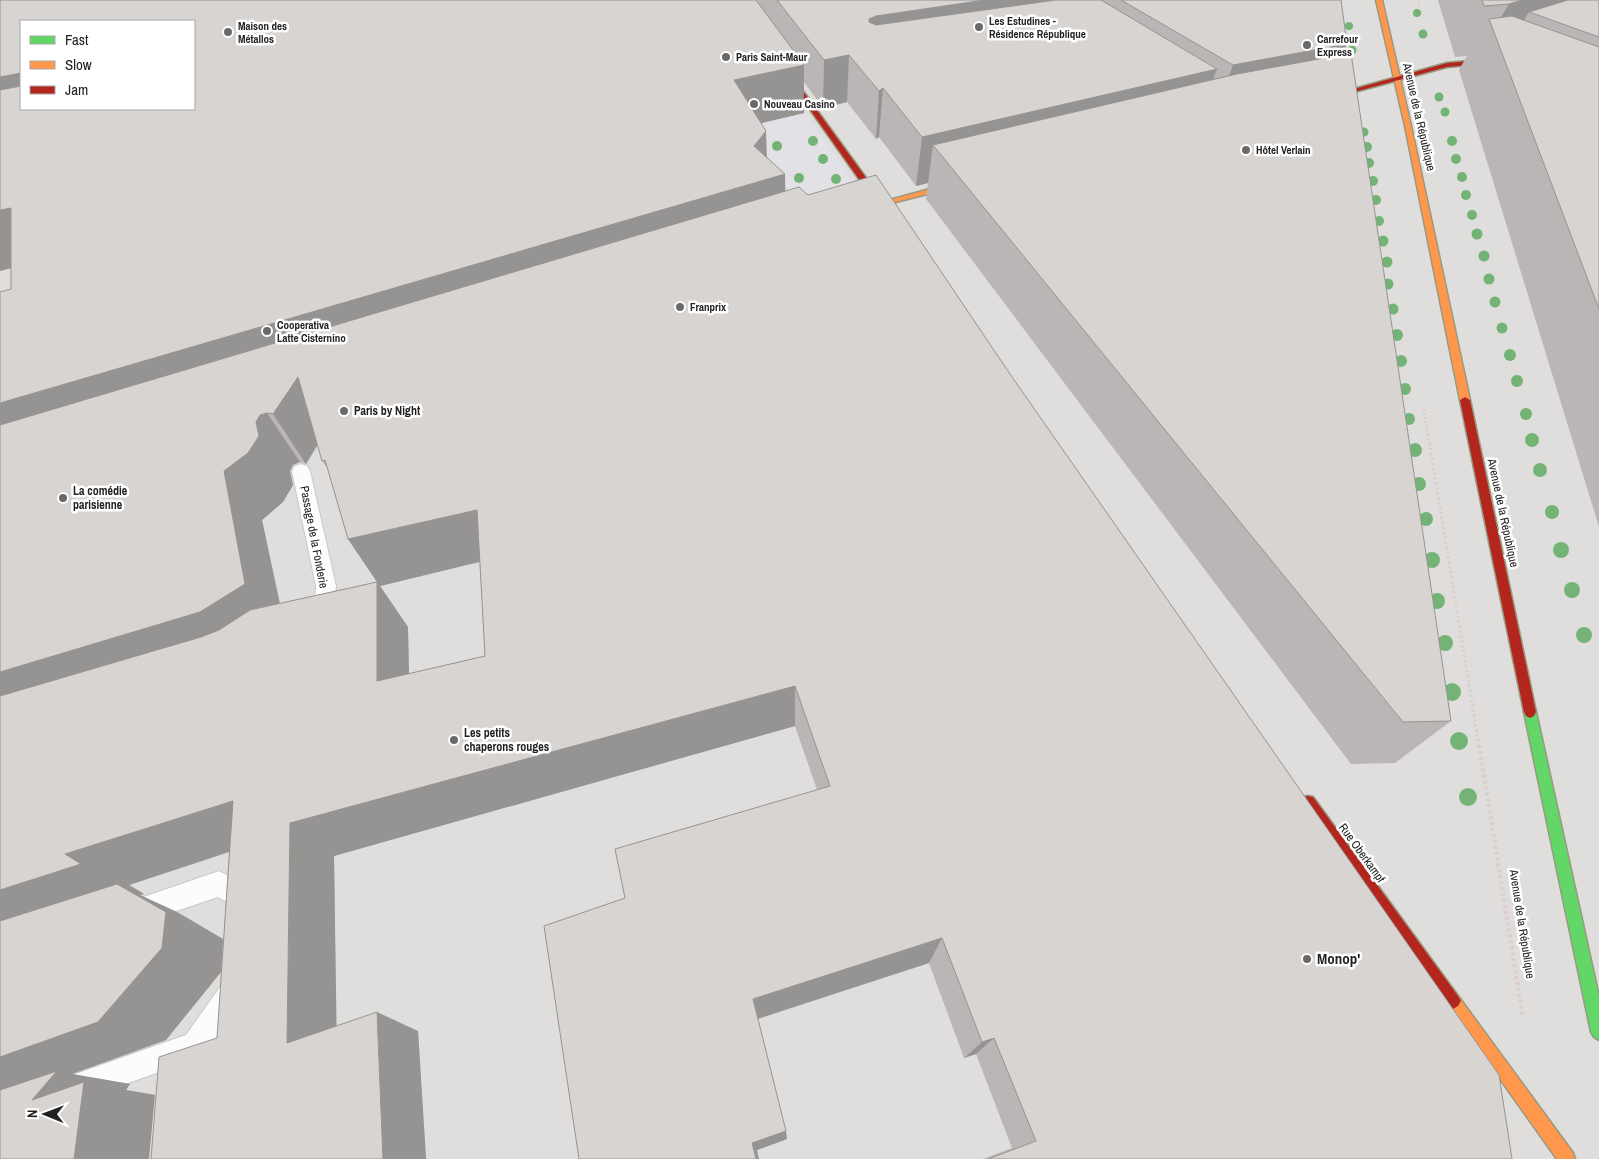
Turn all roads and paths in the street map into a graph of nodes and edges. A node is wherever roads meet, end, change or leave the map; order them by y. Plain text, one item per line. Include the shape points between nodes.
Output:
1 (1379, 0) edge
2 (1417, 0) edge
3 (1419, 8) dead end
4 (1508, 53) edge
5 (774, 55) edge
6 (1481, 62) junction
7 (1500, 70) edge
8 (1397, 80) junction
9 (1312, 100) edge
10 (971, 180) edge
11 (880, 203) junction
12 (842, 215) edge
13 (890, 218) edge
14 (1424, 408) dead end
15 (301, 471) dead end
16 (297, 633) edge
17 (1300, 792) edge
18 (110, 920) edge
19 (238, 933) edge
20 (236, 962) edge
21 (1519, 995) dead end
22 (1599, 1032) edge
23 (46, 1098) edge
24 (1567, 1159) edge

1 - 8 main road, Avenue de la République
2 - 3 path
4 - 6 main road
5 - 11 main road
6 - 7 lane
6 - 8 main road via 1447,66
8 - 9 main road
8 - 22 main road, Avenue de la République
10 - 11 main road
11 - 12 main road
11 - 13 main road
14 - 21 path, Avenue de la République
15 - 16 lane, Passage de la Fonderie via 326,586 325,600 314,617
17 - 24 main road, Rue Oberkampf
18 - 19 lane via 220,884 240,895
20 - 23 lane via 234,991 196,1046

